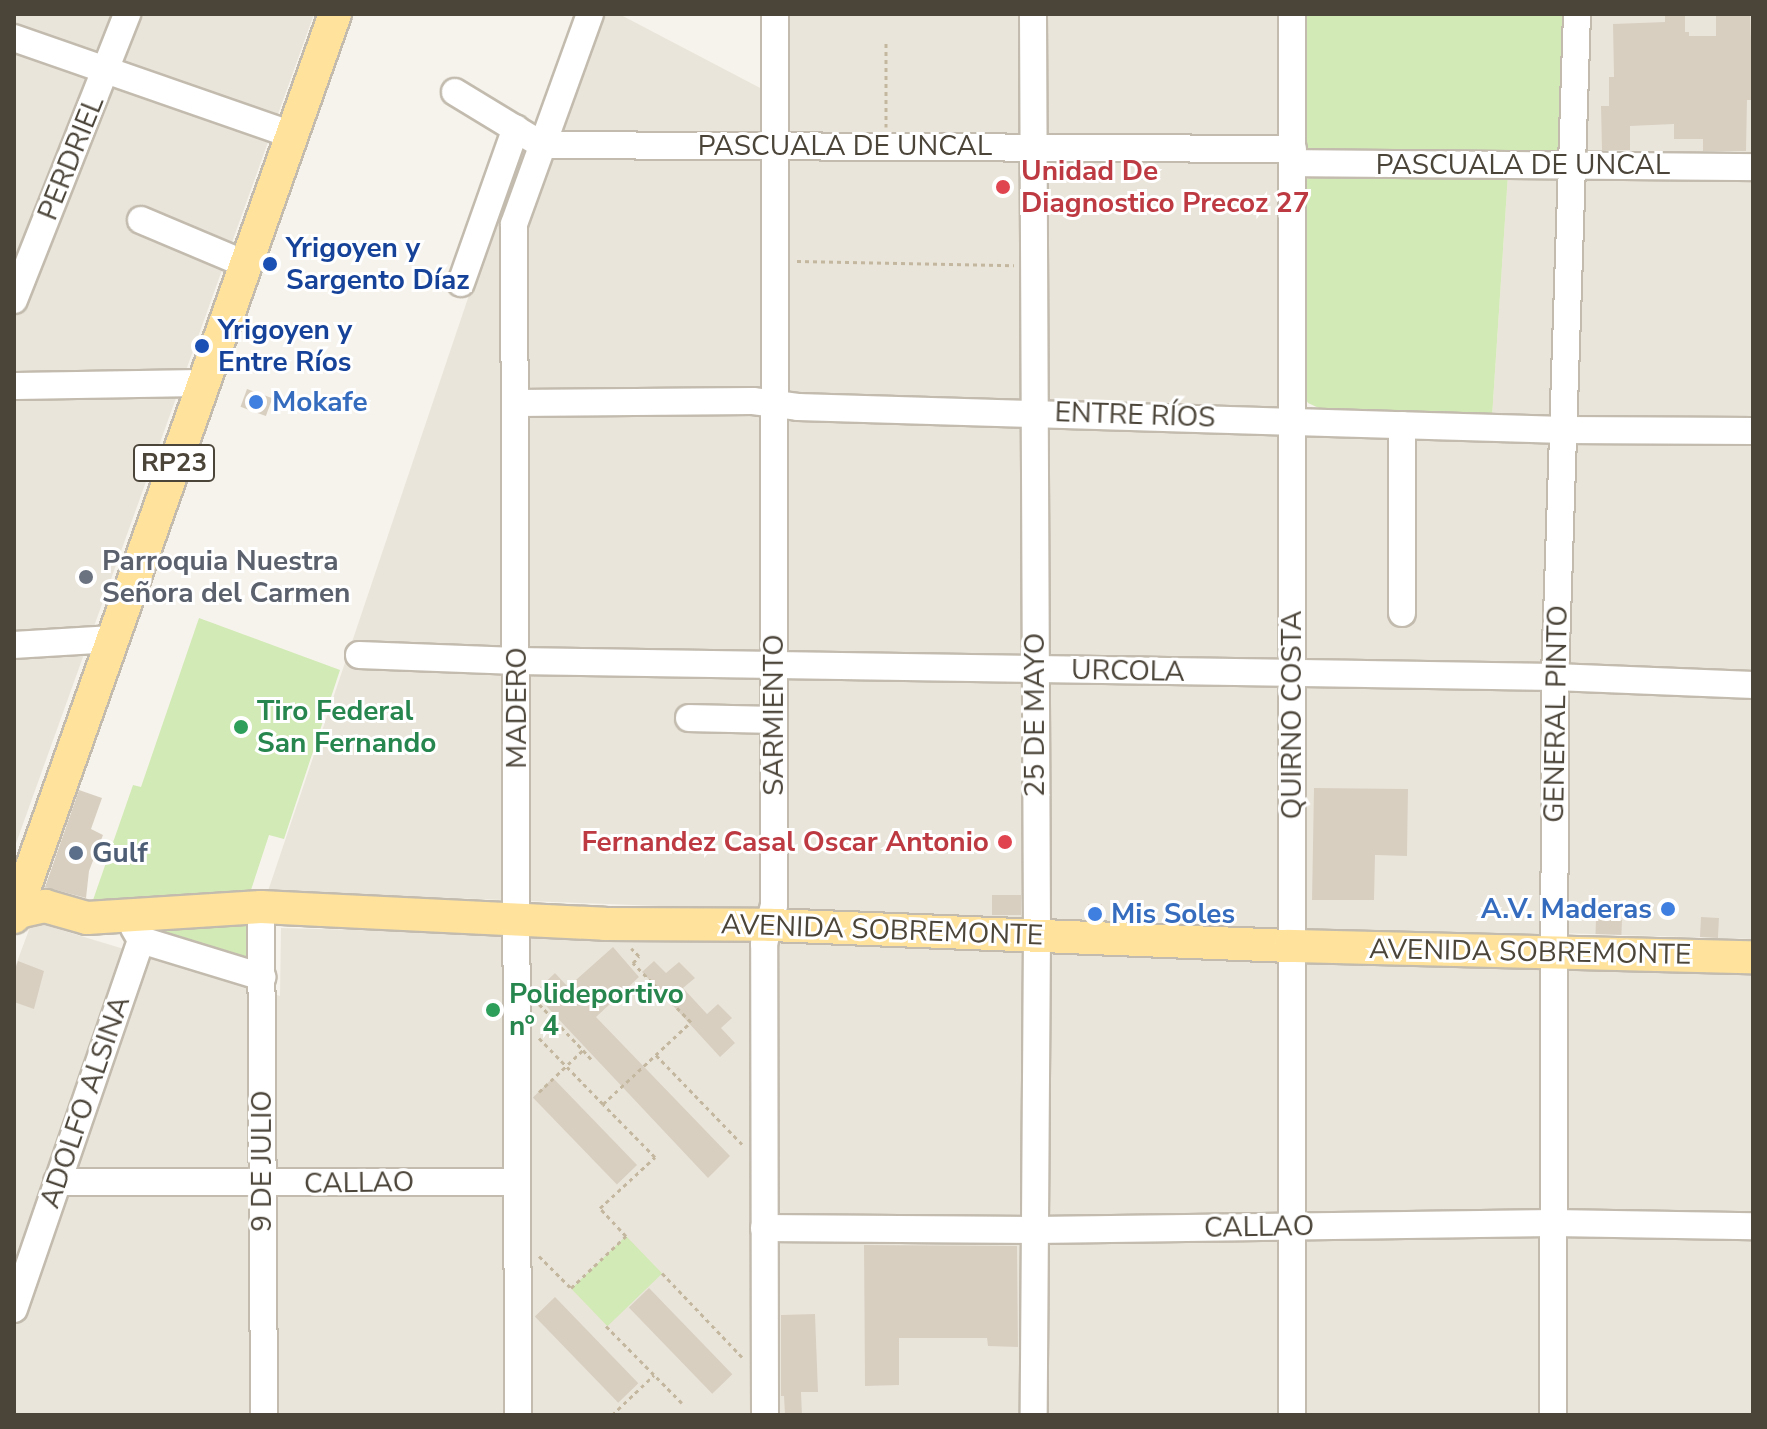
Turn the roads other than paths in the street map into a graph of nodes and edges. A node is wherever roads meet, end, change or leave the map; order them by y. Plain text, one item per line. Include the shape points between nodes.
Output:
1 (127, 14) edge
2 (335, 14) edge
3 (590, 14) edge
4 (775, 14) edge
5 (1033, 14) edge
6 (1292, 14) edge
7 (1577, 14) edge
8 (14, 38) edge
9 (106, 70) junction
10 (455, 92) dead end
11 (516, 128) junction
12 (292, 135) junction
13 (542, 145) junction
14 (773, 146) junction
15 (1033, 147) junction
16 (1293, 156) junction
17 (1574, 166) junction
18 (1753, 167) edge
19 (141, 220) dead end
20 (245, 264) junction
21 (461, 283) dead end
22 (14, 300) edge
23 (202, 383) junction
24 (14, 386) edge
25 (517, 403) junction
26 (773, 404) junction
27 (1034, 411) junction
28 (1293, 422) junction
29 (1402, 425) junction
30 (1565, 430) junction
31 (1753, 431) edge
32 (1402, 613) dead end
33 (112, 639) junction
34 (14, 645) edge
35 (359, 655) dead end
36 (517, 661) junction
37 (774, 666) junction
38 (1035, 669) junction
39 (1292, 673) junction
40 (1555, 677) junction
41 (1753, 685) edge
42 (689, 718) dead end
43 (774, 720) junction
44 (261, 907) junction
45 (14, 914) edge
46 (516, 920) junction
47 (771, 925) junction
48 (134, 928) junction
49 (1037, 935) junction
50 (1290, 946) junction
51 (1552, 953) junction
52 (1753, 957) edge
53 (262, 977) junction
54 (57, 1182) junction
55 (516, 1182) junction
56 (261, 1184) junction
57 (1553, 1223) junction
58 (1753, 1226) edge
59 (1291, 1227) junction
60 (764, 1228) junction
61 (1035, 1230) junction
62 (14, 1309) edge
63 (264, 1415) edge
64 (518, 1415) edge
65 (765, 1415) edge
66 (1034, 1415) edge
67 (1292, 1415) edge
68 (1553, 1415) edge

1 - 9 street, PERDRIEL
2 - 12 main road, RP23
3 - 13 street, MADERO
4 - 14 street, SARMIENTO
5 - 15 street, 25 DE MAYO
6 - 16 street, QUIRNO COSTA
7 - 17 street, GENERAL PINTO
8 - 9 street
9 - 12 street
9 - 22 street, PERDRIEL
10 - 11 street
11 - 13 street
11 - 21 street
12 - 20 main road, RP23
13 - 14 street, PASCUALA DE UNCAL
13 - 25 street, MADERO via 514,224
14 - 15 street, PASCUALA DE UNCAL
14 - 26 street, SARMIENTO
15 - 16 street, PASCUALA DE UNCAL
15 - 27 street, 25 DE MAYO
16 - 17 street, PASCUALA DE UNCAL
16 - 28 street, QUIRNO COSTA
17 - 18 street, PASCUALA DE UNCAL
17 - 30 street, GENERAL PINTO
19 - 20 street
20 - 23 main road, RP23
23 - 24 street
23 - 33 main road, RP23
25 - 26 street, ENTRE RÍOS
25 - 36 street, MADERO
26 - 27 street, ENTRE RÍOS
26 - 37 street, SARMIENTO
27 - 28 street, ENTRE RÍOS
27 - 38 street, 25 DE MAYO
28 - 29 street, ENTRE RÍOS
28 - 39 street, QUIRNO COSTA
29 - 30 street, ENTRE RÍOS
29 - 32 street
30 - 31 street, ENTRE RÍOS
30 - 40 street, GENERAL PINTO
33 - 34 street
33 - 45 main road, RP23
35 - 36 street, URCOLA
36 - 37 street, URCOLA
36 - 46 street, MADERO
37 - 38 street, URCOLA
37 - 43 street, SARMIENTO
38 - 39 street, URCOLA
38 - 49 street, 25 DE MAYO
39 - 40 street, URCOLA
39 - 50 street, QUIRNO COSTA
40 - 41 street, URCOLA
40 - 51 street, GENERAL PINTO
42 - 43 street
43 - 47 street, SARMIENTO
44 - 46 main road, AVENIDA SOBREMONTE
44 - 48 main road, AVENIDA SOBREMONTE
44 - 53 street, 9 DE JULIO
45 - 48 main road, AVENIDA SOBREMONTE via 45,906
46 - 47 main road, AVENIDA SOBREMONTE
46 - 55 street, MADERO
47 - 49 main road, AVENIDA SOBREMONTE
47 - 60 street, SARMIENTO via 764,944
48 - 53 street
48 - 54 street, ADOLFO ALSINA
49 - 50 main road, AVENIDA SOBREMONTE
49 - 61 street, 25 DE MAYO
50 - 51 main road, AVENIDA SOBREMONTE
50 - 59 street, QUIRNO COSTA
51 - 52 main road, AVENIDA SOBREMONTE
51 - 57 street, GENERAL PINTO
53 - 56 street, 9 DE JULIO
54 - 56 street, CALLAO
54 - 62 street, ADOLFO ALSINA
55 - 56 street, CALLAO
55 - 64 street, MADERO
56 - 63 street, 9 DE JULIO
57 - 58 street, CALLAO
57 - 59 street, CALLAO
57 - 68 street, GENERAL PINTO
59 - 61 street, CALLAO
59 - 67 street, QUIRNO COSTA
60 - 61 street, CALLAO
60 - 65 street, SARMIENTO
61 - 66 street, 25 DE MAYO

